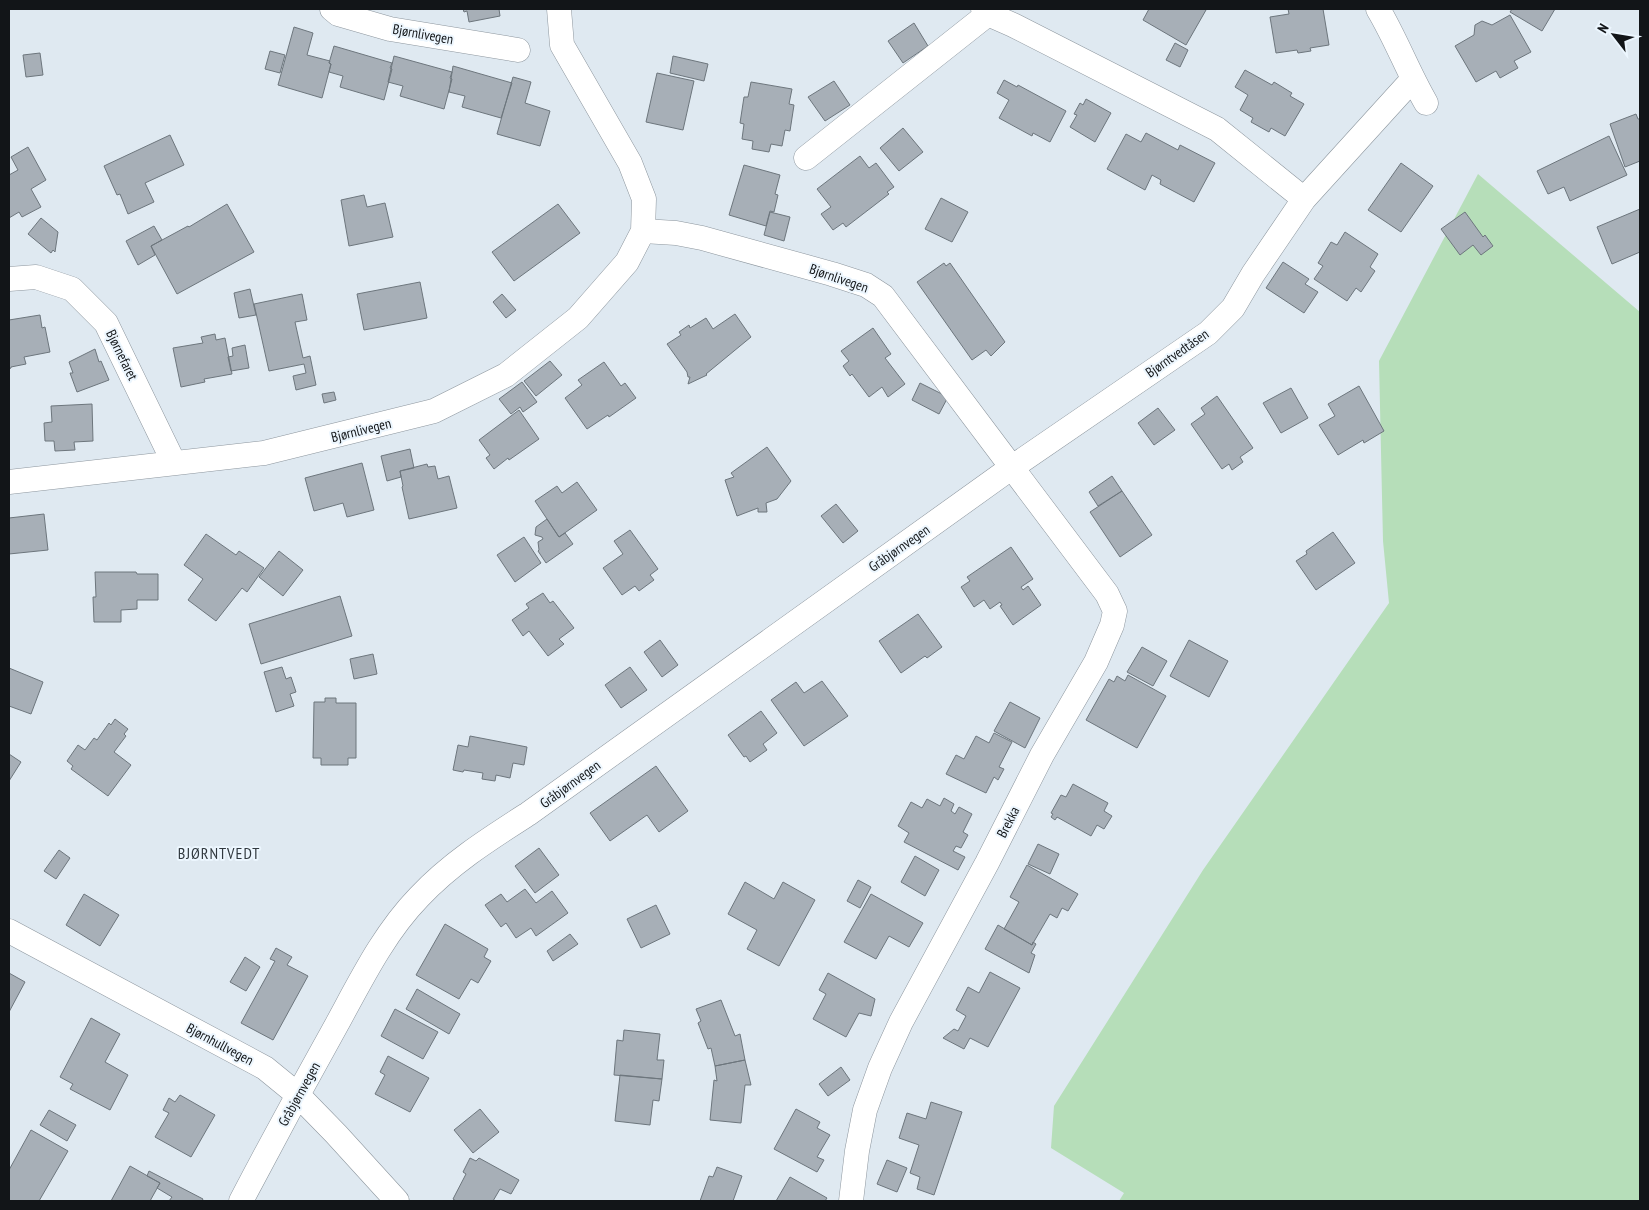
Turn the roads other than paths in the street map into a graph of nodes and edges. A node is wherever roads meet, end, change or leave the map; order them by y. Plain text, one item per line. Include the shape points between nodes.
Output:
1 (332, 9) edge
2 (559, 9) edge
3 (1378, 9) edge
4 (985, 11) edge
5 (518, 50) dead end
6 (1412, 80) junction
7 (1426, 103) dead end
8 (806, 158) dead end
9 (1304, 199) junction
10 (643, 231) junction
11 (9, 279) edge
12 (174, 463) junction
13 (1011, 468) junction
14 (9, 482) edge
15 (9, 930) edge
16 (298, 1095) junction
17 (240, 1201) edge
18 (397, 1201) edge
19 (851, 1201) edge

1 - 5 street, Bjørnlivegen via 338,14 390,28
2 - 10 street, Bjørnlivegen via 562,45 630,163 644,200
3 - 6 street
4 - 8 street
4 - 9 street via 1217,129
6 - 7 street
6 - 9 street, Bjørntvedtåsen
9 - 13 street, Bjørntvedtåsen via 1234,308 1208,333
10 - 12 street, Bjørnlivegen via 627,262 578,318 506,374 434,411 264,453
10 - 13 street, Bjørnlivegen via 702,238 866,285 883,296
11 - 12 street, Bjørnefaret via 36,277 72,289 106,322
12 - 14 street, Bjørnlivegen
13 - 16 street, Gråbjørnvegen via 459,860 436,880 401,917 388,937
13 - 19 street, Brekka via 1107,594 1115,611 1112,625 1096,662 1042,755 880,1068 865,1110
15 - 16 street, Bjørnhullvegen via 265,1068
16 - 17 street, Gråbjørnvegen
16 - 18 street, Bjørnhullvegen

